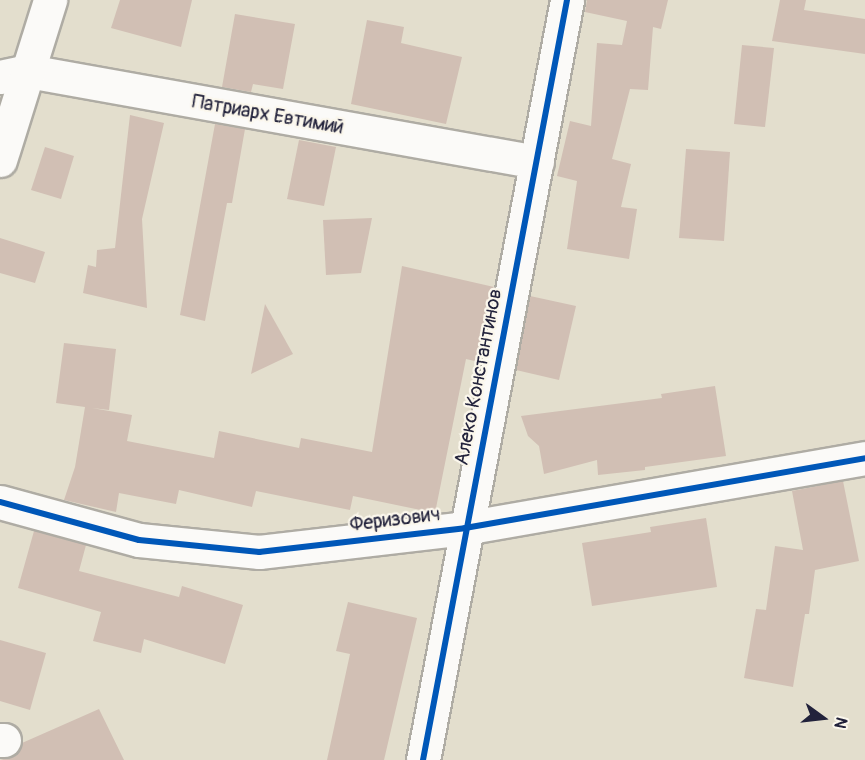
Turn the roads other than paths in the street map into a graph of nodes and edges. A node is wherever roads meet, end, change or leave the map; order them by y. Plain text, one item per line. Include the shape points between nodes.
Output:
1 (50, 0) edge
2 (567, 0) edge
3 (14, 74) edge
4 (0, 160) edge
5 (537, 162) junction
6 (865, 458) edge
7 (0, 502) edge
8 (465, 528) junction
9 (423, 760) edge

1 - 3 street
2 - 5 street, Алеко Константинов
3 - 4 street
3 - 5 street, Патриарх Евтимий
5 - 8 street, Алеко Константинов
6 - 8 street, Феризович
7 - 8 street, Феризович via 139,540 259,552
8 - 9 street, Алеко Константинов

